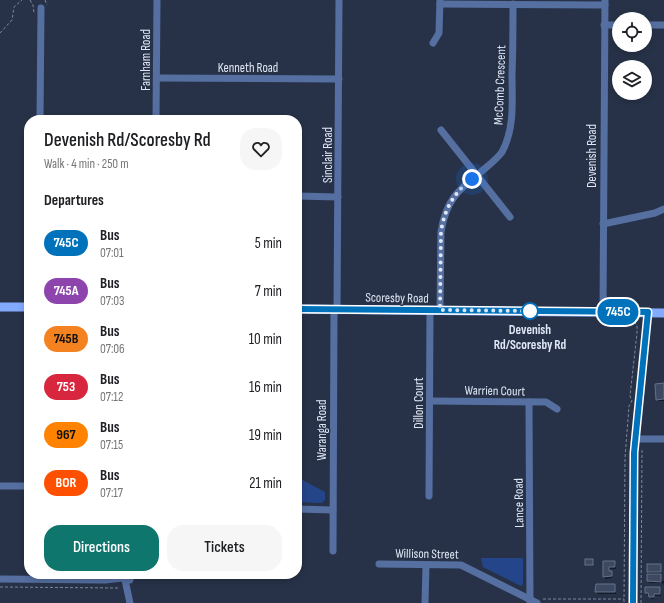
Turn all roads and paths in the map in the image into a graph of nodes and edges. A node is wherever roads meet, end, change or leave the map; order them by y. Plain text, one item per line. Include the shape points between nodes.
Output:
1 (22, 0) edge
2 (30, 0) edge
3 (157, 0) edge
4 (339, 0) edge
5 (440, 2) edge
6 (605, 3) edge
7 (513, 4) junction
8 (41, 8) dead end
9 (35, 16) dead end
10 (604, 25) junction
11 (612, 25) edge
12 (652, 25) edge
13 (664, 25) edge
14 (0, 33) edge
15 (432, 43) dead end
16 (157, 78) junction
17 (339, 79) junction
18 (40, 115) edge
19 (156, 115) edge
20 (441, 130) dead end
21 (476, 176) junction
22 (302, 196) edge
23 (338, 196) junction
24 (664, 209) edge
25 (510, 218) dead end
26 (603, 224) junction
27 (0, 307) edge
28 (24, 307) edge
29 (302, 309) edge
30 (336, 309) junction
31 (430, 310) junction
32 (440, 310) junction
33 (603, 312) junction
34 (648, 312) junction
35 (664, 313) edge
36 (430, 401) junction
37 (529, 402) junction
38 (558, 409) dead end
39 (635, 439) junction
40 (664, 440) edge
41 (642, 446) dead end
42 (0, 486) edge
43 (24, 486) edge
44 (429, 496) dead end
45 (302, 510) edge
46 (333, 510) junction
47 (333, 551) dead end
48 (379, 564) dead end
49 (426, 565) junction
50 (0, 579) edge
51 (127, 579) edge
52 (0, 587) edge
53 (130, 601) edge
54 (530, 601) edge
55 (538, 601) edge
56 (624, 602) dead end
57 (425, 603) edge
58 (633, 603) edge
59 (641, 603) edge

1 - 14 path via 14,7 12,20
2 - 9 path
3 - 16 street, Farnham Road
4 - 17 street, Sinclair Road
5 - 7 street
5 - 15 street via 439,33
6 - 7 street
6 - 10 street, Devenish Road
7 - 21 street, McComb Crescent via 510,133 501,153
8 - 18 street
10 - 11 street
10 - 26 street, Devenish Road
12 - 13 street
16 - 17 street, Kenneth Road
16 - 19 street, Farnham Road
17 - 23 street, Sinclair Road
20 - 21 street
21 - 25 street
21 - 32 street, McComb Crescent via 457,193 443,219
22 - 23 street
23 - 30 street, Sinclair Road
24 - 26 street
26 - 33 street, Devenish Road
27 - 28 main road
29 - 30 main road, Scoresby Road
30 - 31 main road, Scoresby Road
30 - 46 street, Waranga Road
31 - 32 main road, Scoresby Road
31 - 36 street, Dillon Court
32 - 33 main road, Scoresby Road
33 - 34 main road, Scoresby Road
34 - 35 main road, Scoresby Road
34 - 39 street
36 - 37 street, Warrien Court
36 - 44 street, Dillon Court
37 - 38 street, Warrien Court via 546,402
37 - 54 street, Lance Road
39 - 40 street
39 - 58 street
41 - 59 path
42 - 43 street
45 - 46 street
46 - 47 street, Waranga Road
48 - 49 street, Willison Street
49 - 54 street, Willison Street via 461,565
49 - 57 street
50 - 51 street
51 - 52 path
51 - 53 street via 132,591
54 - 55 street, Willison Street
55 - 56 path via 624,599

